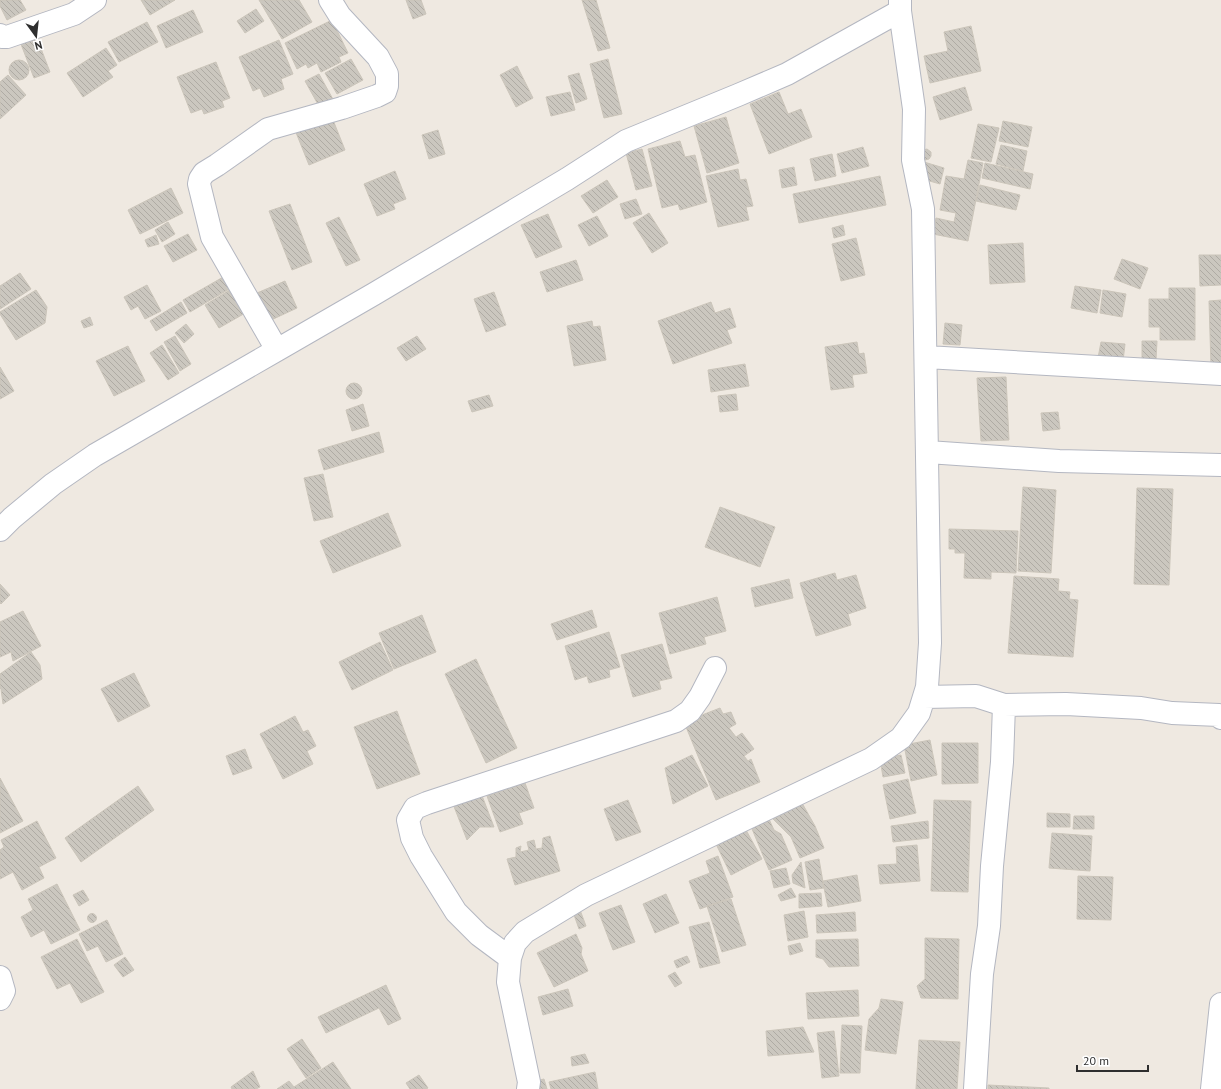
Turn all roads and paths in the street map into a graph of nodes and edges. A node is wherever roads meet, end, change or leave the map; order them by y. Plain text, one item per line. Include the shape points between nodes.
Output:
1 (95, 0) edge
2 (330, 0) edge
3 (900, 5) edge
4 (0, 35) edge
5 (277, 350) junction
6 (926, 356) junction
7 (1221, 374) edge
8 (928, 452) junction
9 (1221, 465) edge
10 (0, 530) edge
11 (715, 668) dead end
12 (924, 697) junction
13 (1004, 705) junction
14 (1221, 718) edge
15 (510, 958) junction
16 (0, 977) edge
17 (0, 999) edge
18 (1221, 1004) edge
19 (1219, 1048) edge
20 (528, 1089) edge
21 (975, 1089) edge
22 (1212, 1089) edge

1 - 4 street via 74,14 7,37
2 - 5 street via 340,16 378,57 387,74 385,92 342,108 268,129 204,173 199,184 212,237
3 - 5 street via 787,74 626,141 420,267
3 - 6 street via 914,109 913,160 923,209
5 - 10 street via 95,455 53,484
6 - 7 street
6 - 8 street
8 - 9 street via 1059,461
8 - 12 street via 930,643
11 - 15 street via 700,698 690,711 676,721 415,808 408,820 412,838 456,912 479,936
12 - 13 street via 976,696
12 - 15 street via 919,713 901,738 871,759 586,895 525,932 514,944
13 - 14 street via 1066,704 1141,708 1172,713 1219,715
13 - 21 street via 1002,762 989,926 982,974
15 - 20 street via 508,982 529,1082
16 - 17 street via 4,991
18 - 19 street
19 - 22 street

